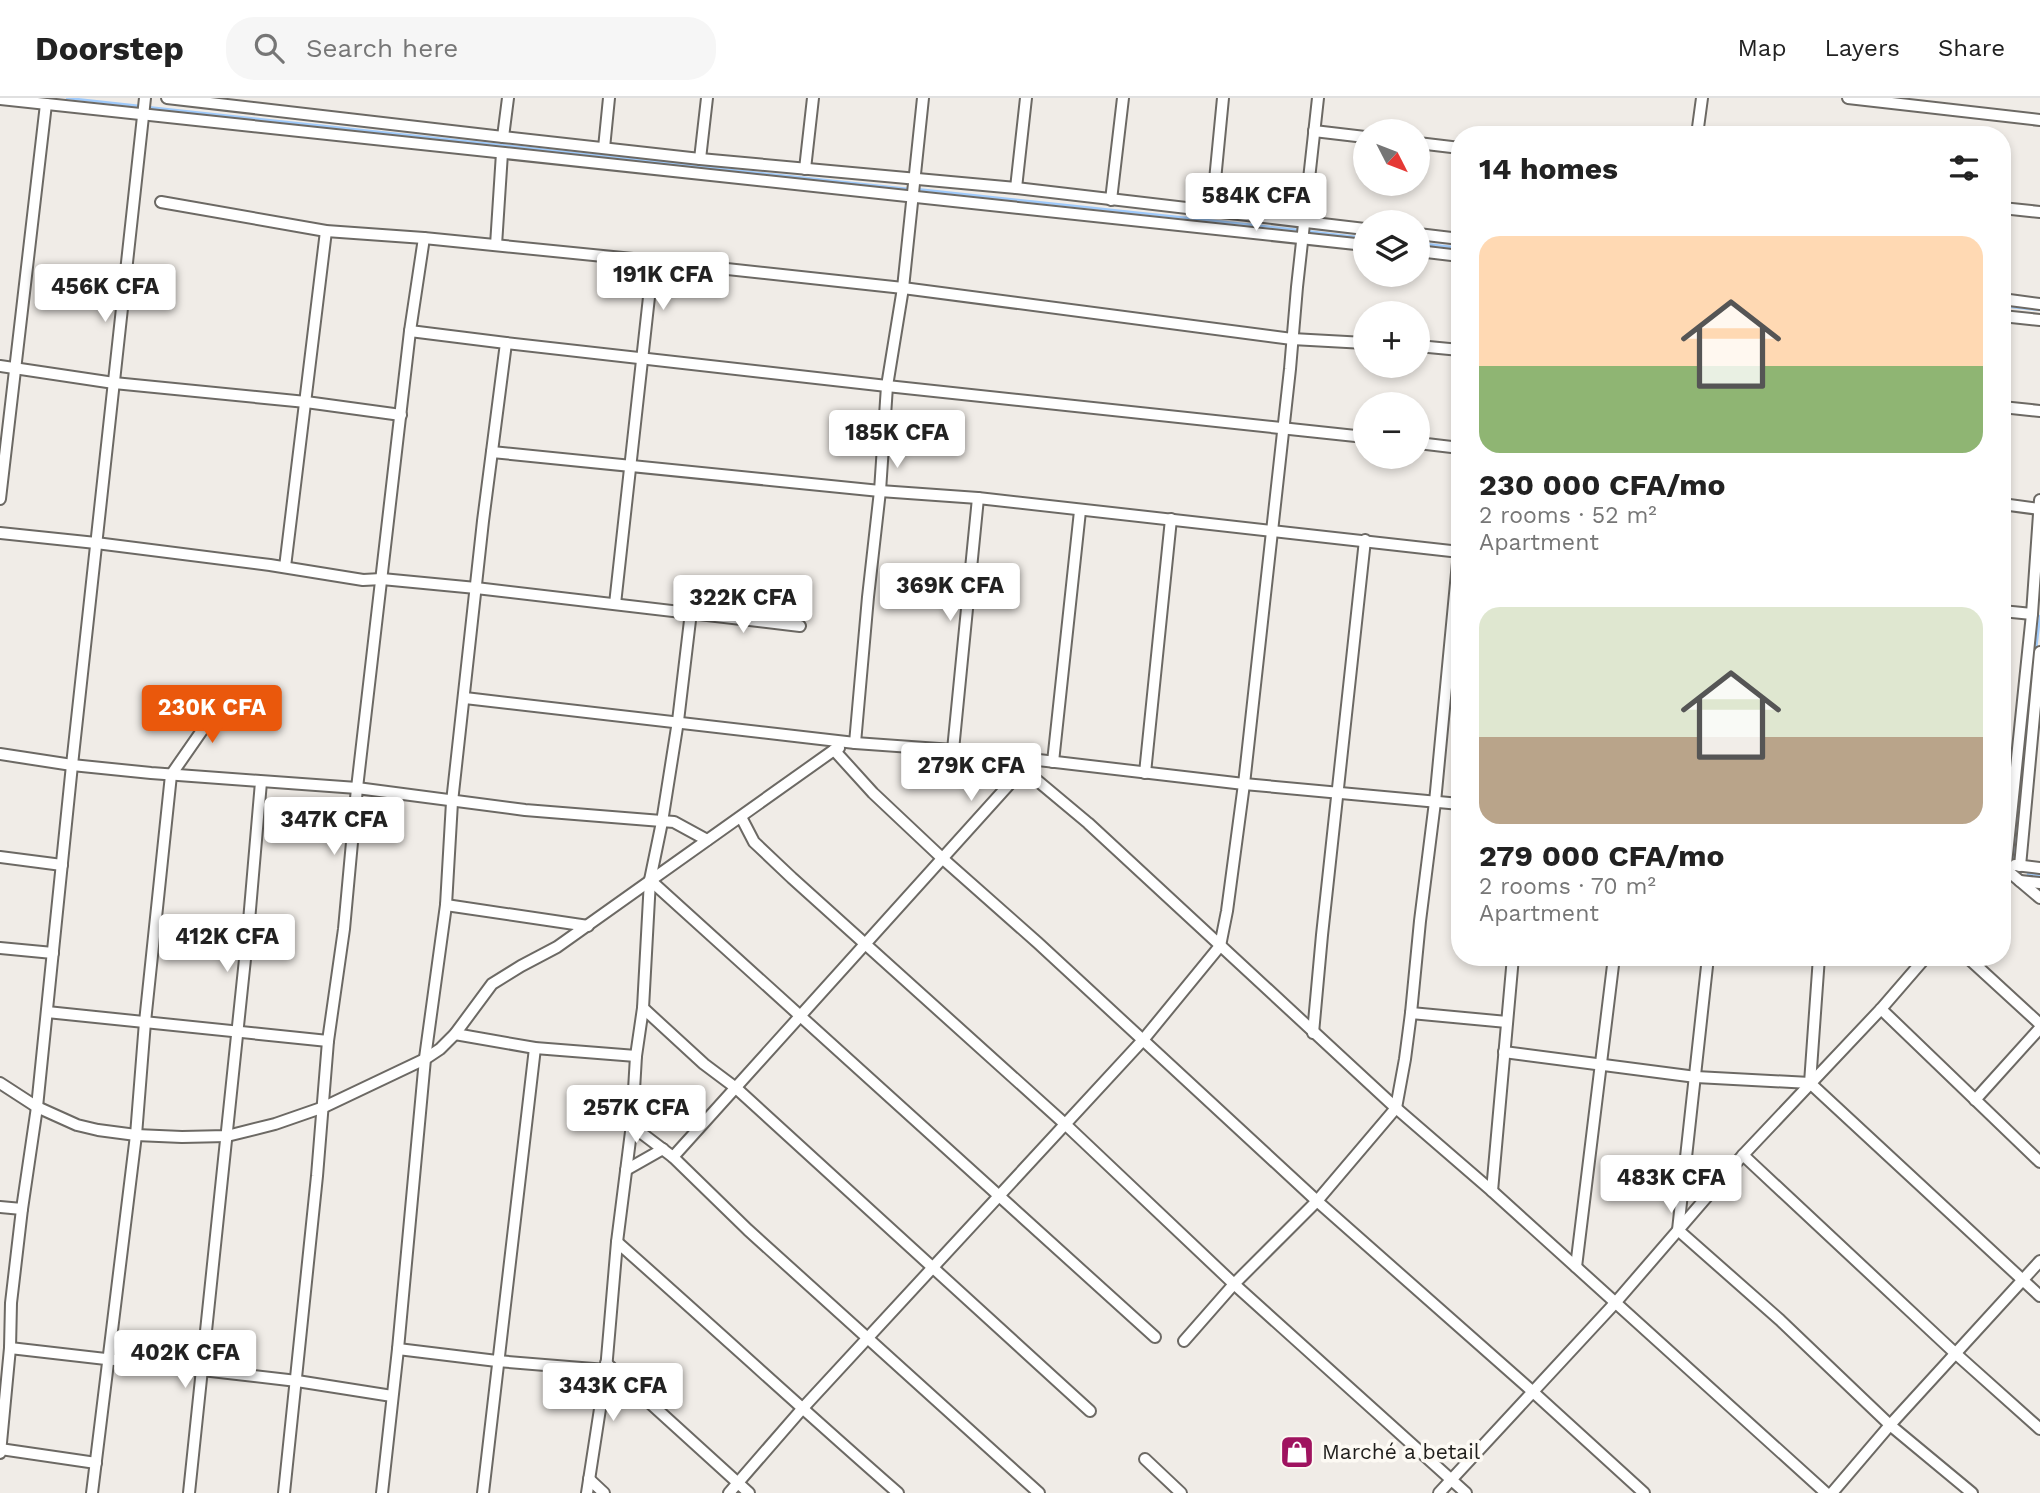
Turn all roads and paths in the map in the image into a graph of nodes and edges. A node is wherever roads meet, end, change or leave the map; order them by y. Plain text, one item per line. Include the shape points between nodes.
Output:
1 (167, 98) edge
2 (508, 98) edge
3 (609, 98) edge
4 (708, 98) edge
5 (813, 98) edge
6 (923, 98) edge
7 (1026, 98) edge
8 (1123, 98) edge
9 (1223, 98) edge
10 (1318, 98) edge
11 (1702, 98) edge
12 (1848, 98) edge
13 (0, 99) edge
14 (46, 104) junction
15 (144, 105) edge
16 (2040, 120) edge
17 (1698, 126) edge
18 (1314, 131) junction
19 (1353, 136) edge
20 (503, 137) junction
21 (1430, 144) edge
22 (1451, 147) edge
23 (604, 148) junction
24 (502, 153) junction
25 (700, 159) junction
26 (804, 169) junction
27 (913, 188) junction
28 (1016, 188) junction
29 (1111, 200) junction
30 (161, 202) dead end
31 (2011, 209) edge
32 (1212, 211) junction
33 (2040, 212) edge
34 (1353, 229) edge
35 (326, 231) junction
36 (1304, 231) junction
37 (1430, 235) edge
38 (424, 238) junction
39 (1451, 238) edge
40 (1353, 243) edge
41 (496, 245) junction
42 (1430, 252) edge
43 (1451, 255) edge
44 (653, 261) junction
45 (903, 288) junction
46 (2011, 300) edge
47 (2040, 304) edge
48 (2011, 317) edge
49 (2040, 320) edge
50 (410, 331) junction
51 (1292, 339) junction
52 (1353, 342) edge
53 (506, 343) junction
54 (1430, 347) edge
55 (1451, 350) edge
56 (642, 359) junction
57 (0, 366) edge
58 (17, 368) junction
59 (114, 383) junction
60 (887, 386) junction
61 (306, 402) junction
62 (2011, 408) edge
63 (2040, 411) edge
64 (401, 415) junction
65 (1283, 428) junction
66 (1353, 437) edge
67 (1430, 444) edge
68 (1451, 447) edge
69 (492, 452) junction
70 (631, 467) junction
71 (880, 491) junction
72 (978, 498) junction
73 (0, 499) edge
74 (2011, 504) edge
75 (2040, 504) edge
76 (1080, 511) junction
77 (1171, 519) junction
78 (1271, 531) junction
79 (0, 533) edge
80 (1365, 540) junction
81 (96, 543) junction
82 (1451, 551) edge
83 (285, 567) junction
84 (382, 579) junction
85 (475, 588) junction
86 (615, 604) junction
87 (691, 612) junction
88 (2011, 612) edge
89 (2032, 614) junction
90 (800, 626) dead end
91 (1451, 632) edge
92 (2040, 652) edge
93 (226, 696) dead end
94 (465, 698) junction
95 (678, 721) junction
96 (855, 743) junction
97 (834, 750) junction
98 (953, 750) junction
99 (0, 754) edge
100 (1009, 757) junction
101 (1053, 762) junction
102 (72, 765) junction
103 (1024, 769) junction
104 (1145, 773) junction
105 (172, 775) junction
106 (261, 782) junction
107 (1244, 784) junction
108 (357, 788) junction
109 (1337, 793) junction
110 (452, 802) junction
111 (1434, 802) junction
112 (1451, 803) edge
113 (741, 817) junction
114 (662, 822) junction
115 (707, 840) junction
116 (2011, 846) edge
117 (2011, 854) edge
118 (0, 857) edge
119 (942, 858) junction
120 (62, 865) junction
121 (2011, 868) edge
122 (2040, 868) edge
123 (2011, 870) edge
124 (650, 880) junction
125 (2020, 881) junction
126 (2040, 883) edge
127 (2040, 898) edge
128 (446, 905) junction
129 (588, 926) junction
130 (865, 945) junction
131 (1220, 946) junction
132 (0, 948) edge
133 (53, 953) junction
134 (1512, 966) edge
135 (1613, 966) edge
136 (1708, 966) edge
137 (1818, 966) edge
138 (1918, 966) edge
139 (1977, 966) edge
140 (643, 1008) junction
141 (1881, 1009) junction
142 (47, 1012) junction
143 (1411, 1013) junction
144 (801, 1017) junction
145 (145, 1022) junction
146 (1507, 1022) junction
147 (2040, 1026) edge
148 (237, 1030) junction
149 (1313, 1033) junction
150 (455, 1034) junction
151 (1143, 1040) junction
152 (328, 1041) junction
153 (535, 1048) junction
154 (1504, 1052) junction
155 (636, 1056) junction
156 (425, 1058) junction
157 (1602, 1064) junction
158 (1696, 1077) junction
159 (0, 1083) edge
160 (1810, 1083) junction
161 (736, 1087) junction
162 (1975, 1100) junction
163 (37, 1107) junction
164 (324, 1107) junction
165 (1396, 1108) junction
166 (632, 1124) junction
167 (1065, 1124) junction
168 (136, 1135) junction
169 (227, 1136) junction
170 (663, 1149) junction
171 (1743, 1155) junction
172 (673, 1157) junction
173 (2040, 1162) edge
174 (626, 1170) junction
175 (1492, 1191) junction
176 (998, 1197) junction
177 (1317, 1201) junction
178 (0, 1207) edge
179 (22, 1209) junction
180 (1678, 1230) junction
181 (617, 1242) junction
182 (2040, 1261) edge
183 (1576, 1267) junction
184 (933, 1268) junction
185 (2023, 1280) junction
186 (1234, 1284) junction
187 (2040, 1296) edge
188 (1616, 1302) junction
189 (5, 1303) edge
190 (868, 1337) junction
191 (1155, 1337) dead end
192 (1184, 1341) dead end
193 (10, 1348) junction
194 (398, 1349) junction
195 (1955, 1353) junction
196 (109, 1360) junction
197 (497, 1362) junction
198 (606, 1367) junction
199 (203, 1369) junction
200 (296, 1381) junction
201 (1532, 1391) junction
202 (392, 1396) junction
203 (3, 1404) edge
204 (802, 1409) junction
205 (1090, 1410) dead end
206 (1890, 1425) junction
207 (2040, 1429) edge
208 (0, 1451) edge
209 (1145, 1460) dead end
210 (96, 1463) junction
211 (589, 1479) junction
212 (1451, 1480) junction
213 (738, 1483) junction
214 (92, 1493) edge
215 (189, 1493) edge
216 (284, 1493) edge
217 (382, 1493) edge
218 (483, 1493) edge
219 (587, 1493) edge
220 (604, 1493) edge
221 (729, 1493) edge
222 (749, 1493) edge
223 (898, 1493) edge
224 (1040, 1493) edge
225 (1181, 1493) edge
226 (1439, 1493) edge
227 (1466, 1493) edge
228 (1644, 1493) edge
229 (1826, 1493) edge
230 (1832, 1493) edge
231 (1972, 1493) edge

1 - 20 street
2 - 20 street
3 - 23 street
4 - 25 street
5 - 26 street
6 - 27 street
7 - 28 street
8 - 29 street
9 - 32 street
10 - 18 street
11 - 17 street
12 - 16 street
13 - 14 street
14 - 15 street
14 - 58 street
15 - 24 street
15 - 59 street
18 - 19 street
18 - 36 street
20 - 23 street
21 - 22 street
23 - 25 street
24 - 27 street
24 - 41 street
25 - 26 street
26 - 27 street
27 - 28 street
27 - 36 street
27 - 45 street
28 - 29 street
29 - 32 street
30 - 35 street
31 - 33 street
32 - 36 street
34 - 36 street
35 - 38 street
35 - 61 street
36 - 40 street
36 - 51 street
37 - 39 street
38 - 41 street
38 - 50 street
41 - 44 street
42 - 43 street
44 - 45 street
44 - 56 street
45 - 51 street
45 - 60 street
46 - 47 street
48 - 49 street
50 - 53 street
50 - 64 street
51 - 52 street
51 - 65 street
53 - 56 street
53 - 69 street
54 - 55 street
56 - 60 street
56 - 70 street
57 - 58 street
58 - 59 street
58 - 73 street
59 - 61 street
59 - 81 street
60 - 65 street
60 - 71 street
61 - 64 street
61 - 83 street
62 - 63 street
64 - 84 street
65 - 66 street
65 - 78 street
67 - 68 street
69 - 70 street
69 - 85 street
70 - 71 street
70 - 86 street
71 - 72 street
71 - 96 street
72 - 76 street
72 - 98 street
74 - 75 street
75 - 89 street
76 - 77 street
76 - 101 street
77 - 78 street
77 - 104 street
78 - 80 street
78 - 107 street
79 - 81 street
80 - 82 street
80 - 109 street
81 - 83 street
81 - 102 street
83 - 84 street
84 - 85 street
84 - 108 street
85 - 86 street
85 - 94 street
86 - 87 street
87 - 90 street
87 - 95 street
88 - 89 street
89 - 116 street
91 - 111 street
92 - 117 street
93 - 105 street
94 - 95 street
94 - 110 street
95 - 96 street
95 - 114 street
96 - 97 street
96 - 98 street
97 - 113 street
97 - 119 street
98 - 100 street
99 - 102 street
100 - 101 street
100 - 103 street
101 - 104 street
102 - 105 street
102 - 120 street
103 - 119 street
103 - 131 street
104 - 107 street
105 - 106 street
105 - 145 street
106 - 108 street
106 - 148 street
107 - 109 street
107 - 131 street
108 - 110 street
108 - 152 street
109 - 111 street
109 - 149 street
110 - 114 street
110 - 128 street
111 - 112 street
111 - 143 street
113 - 115 street
113 - 130 street via 754,842
114 - 115 street via 674,822
114 - 124 street
115 - 124 street
118 - 120 street
119 - 130 street
119 - 151 street
120 - 133 street
121 - 122 street
123 - 125 street
124 - 129 street
124 - 140 street
124 - 144 street
125 - 126 street
125 - 127 street
128 - 129 street
128 - 156 street
129 - 150 street via 492,984
130 - 144 street
130 - 167 street
131 - 149 street
131 - 151 street
132 - 133 street
133 - 142 street
134 - 146 street
135 - 157 street
136 - 158 street
137 - 160 street
138 - 141 street
139 - 147 street
140 - 155 street
140 - 161 street
141 - 160 street
141 - 162 street
142 - 145 street
142 - 163 street
143 - 146 street
143 - 165 street
144 - 161 street
144 - 176 street
145 - 148 street
145 - 168 street
146 - 154 street
147 - 162 street
148 - 152 street
148 - 169 street
149 - 165 street
150 - 153 street
150 - 156 street
151 - 167 street
151 - 177 street
152 - 164 street
153 - 155 street
153 - 197 street
154 - 157 street
154 - 175 street
155 - 166 street
156 - 164 street
156 - 194 street
157 - 158 street
157 - 183 street
158 - 160 street
158 - 180 street
159 - 163 street
160 - 171 street
160 - 185 street
161 - 172 street
161 - 184 street
162 - 173 street
163 - 168 street via 88,1128
163 - 179 street
164 - 169 street
164 - 200 street
165 - 175 street
165 - 177 street
166 - 170 street
166 - 174 street
167 - 176 street
167 - 186 street
168 - 169 street
168 - 196 street
169 - 199 street
170 - 172 street
170 - 174 street
171 - 180 street
171 - 195 street
172 - 190 street
174 - 181 street
175 - 183 street
176 - 184 street
176 - 191 street
177 - 186 street
177 - 201 street
178 - 179 street
179 - 189 street
180 - 188 street
180 - 206 street
181 - 198 street
181 - 204 street
182 - 185 street
183 - 188 street
184 - 190 street
184 - 205 street
185 - 187 street
185 - 195 street
186 - 192 street
186 - 212 street
188 - 201 street
188 - 229 street
189 - 193 street
190 - 204 street
190 - 224 street
193 - 196 street
193 - 203 street
194 - 197 street
194 - 202 street
195 - 206 street
195 - 207 street
196 - 199 street
196 - 210 street
197 - 198 street
197 - 218 street
198 - 211 street
198 - 213 street
199 - 200 street
199 - 215 street
200 - 202 street
200 - 216 street
201 - 212 street
201 - 228 street
202 - 217 street
203 - 208 street
204 - 213 street
204 - 223 street
206 - 230 street
206 - 231 street
208 - 210 street
209 - 225 street
210 - 214 street
211 - 219 street
211 - 220 street
212 - 226 street
212 - 227 street
213 - 221 street
213 - 222 street

